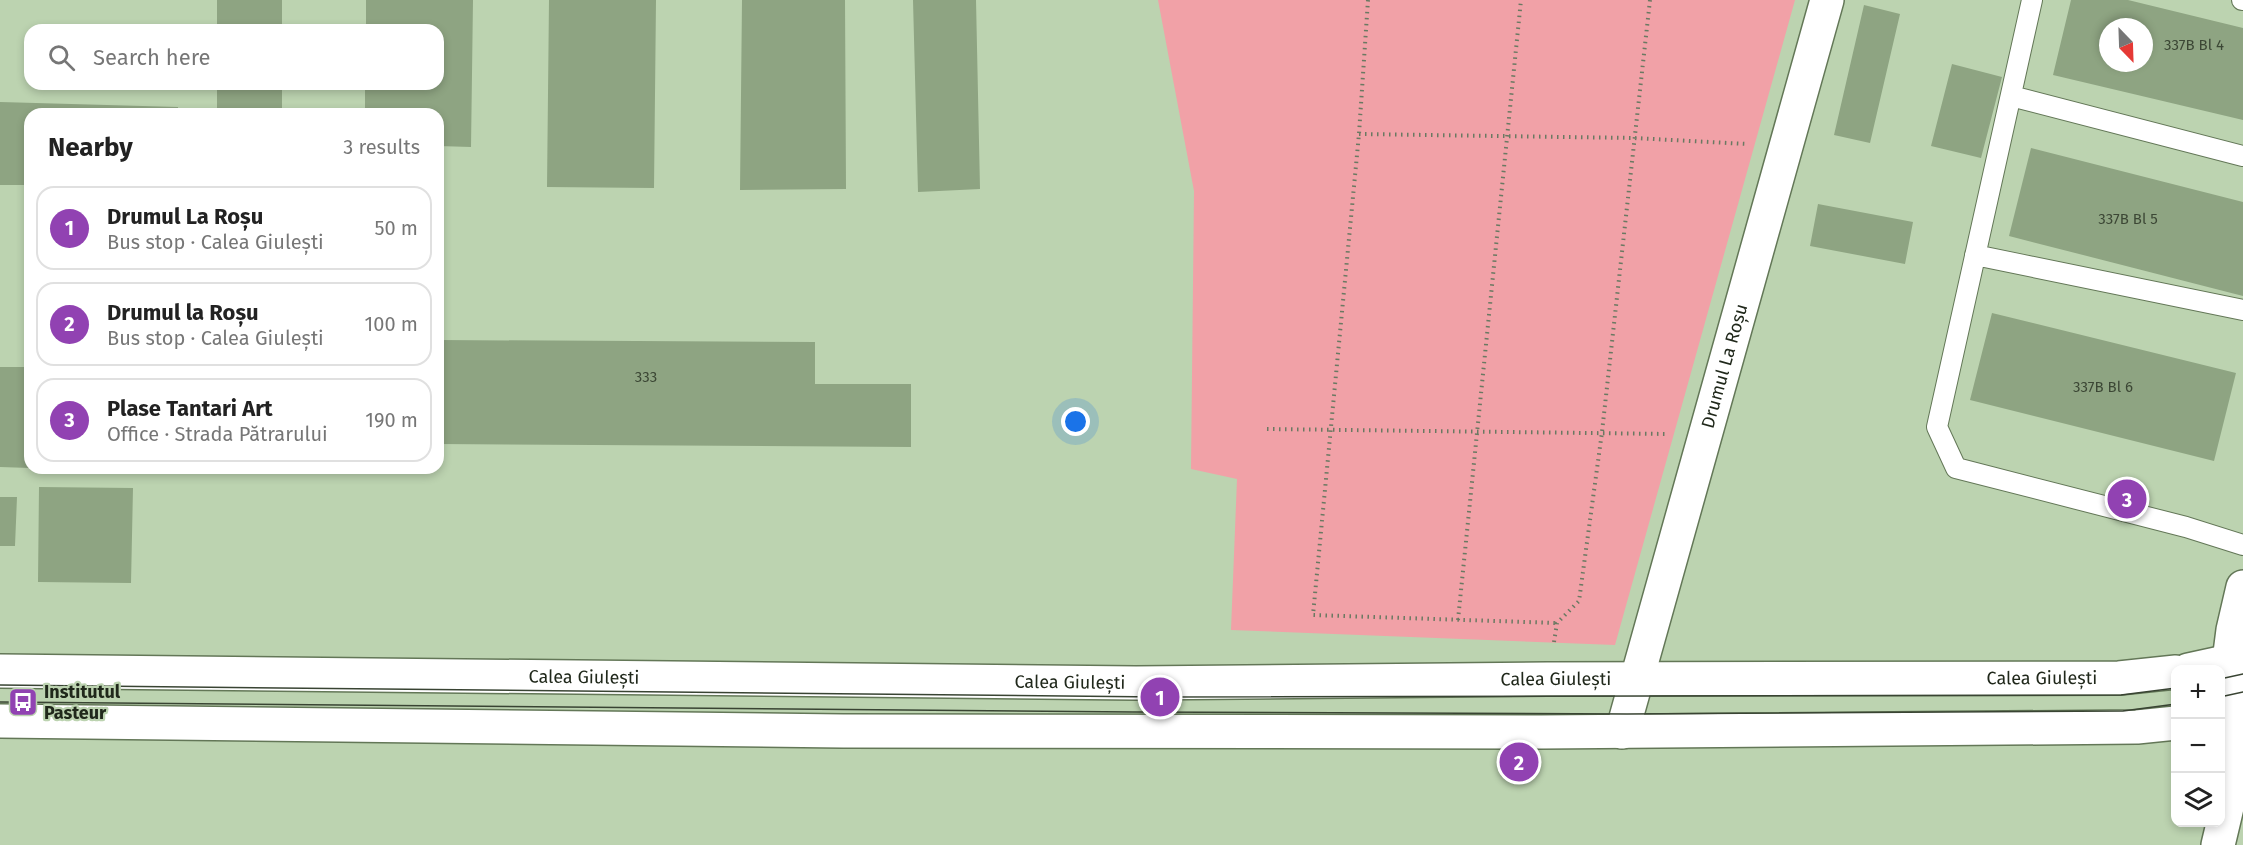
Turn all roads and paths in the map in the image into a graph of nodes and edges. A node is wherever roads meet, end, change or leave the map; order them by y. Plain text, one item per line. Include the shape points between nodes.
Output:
1 (1368, 0) edge
2 (1521, 0) edge
3 (1650, 0) edge
4 (1827, 0) edge
5 (2032, 0) edge
6 (2011, 96) junction
7 (1359, 134) junction
8 (1507, 137) junction
9 (1634, 138) junction
10 (1747, 144) dead end
11 (2243, 156) edge
12 (1975, 255) junction
13 (2243, 310) edge
14 (1267, 429) dead end
15 (1332, 430) junction
16 (1477, 431) junction
17 (1602, 432) junction
18 (1667, 434) dead end
19 (2243, 544) edge
20 (2243, 587) edge
21 (1458, 620) junction
22 (2236, 660) edge
23 (2209, 665) edge
24 (0, 671) edge
25 (2171, 672) edge
26 (1635, 680) junction
27 (2232, 713) edge
28 (0, 721) edge
29 (2171, 723) edge
30 (1622, 732) junction
31 (2239, 746) edge
32 (2218, 845) edge

1 - 7 path
2 - 8 path
3 - 9 path
4 - 26 main road, Drumul La Roșu
5 - 6 lane
6 - 11 lane
6 - 12 lane
7 - 8 path
7 - 15 path
8 - 9 path
8 - 16 path
9 - 10 path
9 - 17 path
12 - 13 lane
12 - 19 lane via 1937,427 1956,468
14 - 15 path
15 - 16 path
15 - 21 path via 1313,615
16 - 17 path
16 - 21 path
17 - 18 path
17 - 21 path via 1579,602 1557,623
20 - 22 main road via 2233,630
22 - 23 main road
22 - 27 main road
24 - 26 main road, Calea Giulești via 1136,683
25 - 26 main road, Calea Giulești via 2119,678
26 - 30 main road, Drumul La Roșu
27 - 31 main road
28 - 30 main road via 843,731
29 - 30 main road via 2137,727
31 - 32 main road

